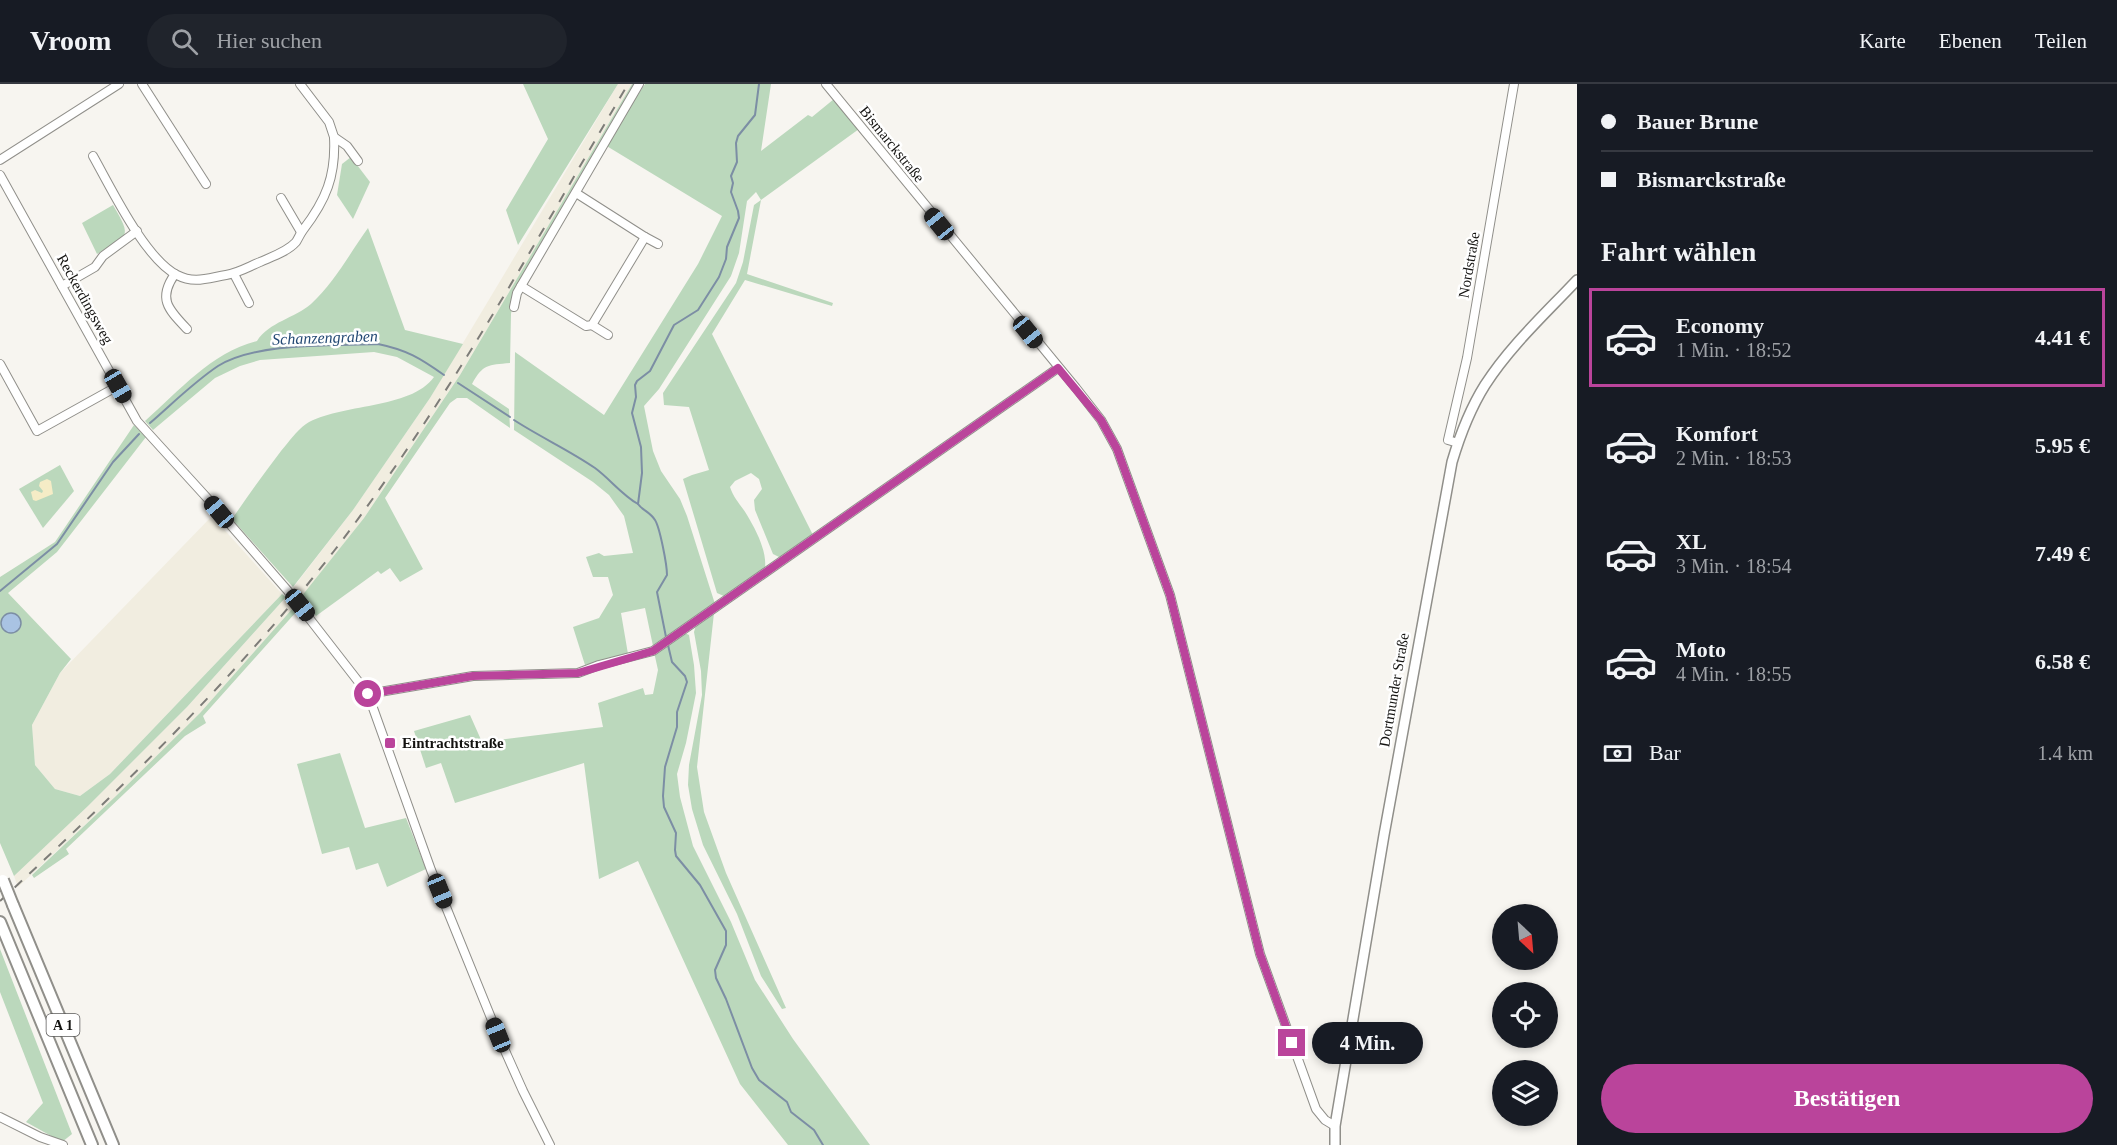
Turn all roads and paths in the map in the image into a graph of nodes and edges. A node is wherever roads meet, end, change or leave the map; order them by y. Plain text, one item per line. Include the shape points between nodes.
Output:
1 (119, 84) edge
2 (142, 84) edge
3 (300, 84) edge
4 (639, 84) edge
5 (826, 84) edge
6 (1515, 84) edge
7 (334, 137) junction
8 (93, 156) dead end
9 (0, 160) edge
10 (358, 160) dead end
11 (0, 175) edge
12 (206, 184) dead end
13 (576, 193) junction
14 (281, 198) dead end
15 (137, 231) junction
16 (301, 232) junction
17 (645, 237) junction
18 (658, 244) dead end
19 (175, 274) junction
20 (234, 274) junction
21 (1577, 280) edge
22 (62, 286) junction
23 (520, 286) junction
24 (249, 303) dead end
25 (514, 307) dead end
26 (592, 325) junction
27 (187, 329) dead end
28 (608, 335) dead end
29 (0, 364) edge
30 (1058, 368) junction
31 (118, 386) junction
32 (1458, 443) junction
33 (368, 694) junction
34 (1, 876) edge
35 (0, 922) edge
36 (0, 1117) edge
37 (1335, 1126) junction
38 (63, 1145) edge
39 (92, 1145) edge
40 (112, 1145) edge
41 (550, 1145) edge
42 (1335, 1145) edge

1 - 9 street
2 - 12 street
3 - 7 street via 329,122
4 - 13 street
5 - 30 street, Bismarckstraße
6 - 32 street, Nordstraße via 1467,358 1448,440
7 - 10 street
7 - 16 street via 334,161 326,194
8 - 15 street
11 - 22 street, Reckerdingsweg
13 - 17 street
13 - 23 street
14 - 16 street
15 - 19 street via 154,255
15 - 22 street via 94,267
16 - 20 street via 295,243 280,253
17 - 18 street
17 - 26 street
19 - 20 street via 199,281
19 - 27 street via 165,292 166,302
20 - 24 street
21 - 32 main road, Dortmunder Straße via 1485,385
22 - 31 street, Reckerdingsweg
23 - 25 street
23 - 26 street via 586,326
26 - 28 street
29 - 31 street via 37,431
30 - 33 street via 653,651 578,673 473,676
30 - 37 street, Bismarckstraße via 1101,420 1117,449 1170,595 1260,954 1316,1109
31 - 33 street, Reckerdingsweg via 140,424 292,596
32 - 37 main road, Dortmunder Straße via 1419,637
33 - 41 street, Reckerdingsweg via 431,870 498,1035
34 - 40 highway, A 1, bridge
35 - 39 highway, A 1
36 - 38 street
37 - 42 main road, Dortmunder Straße

